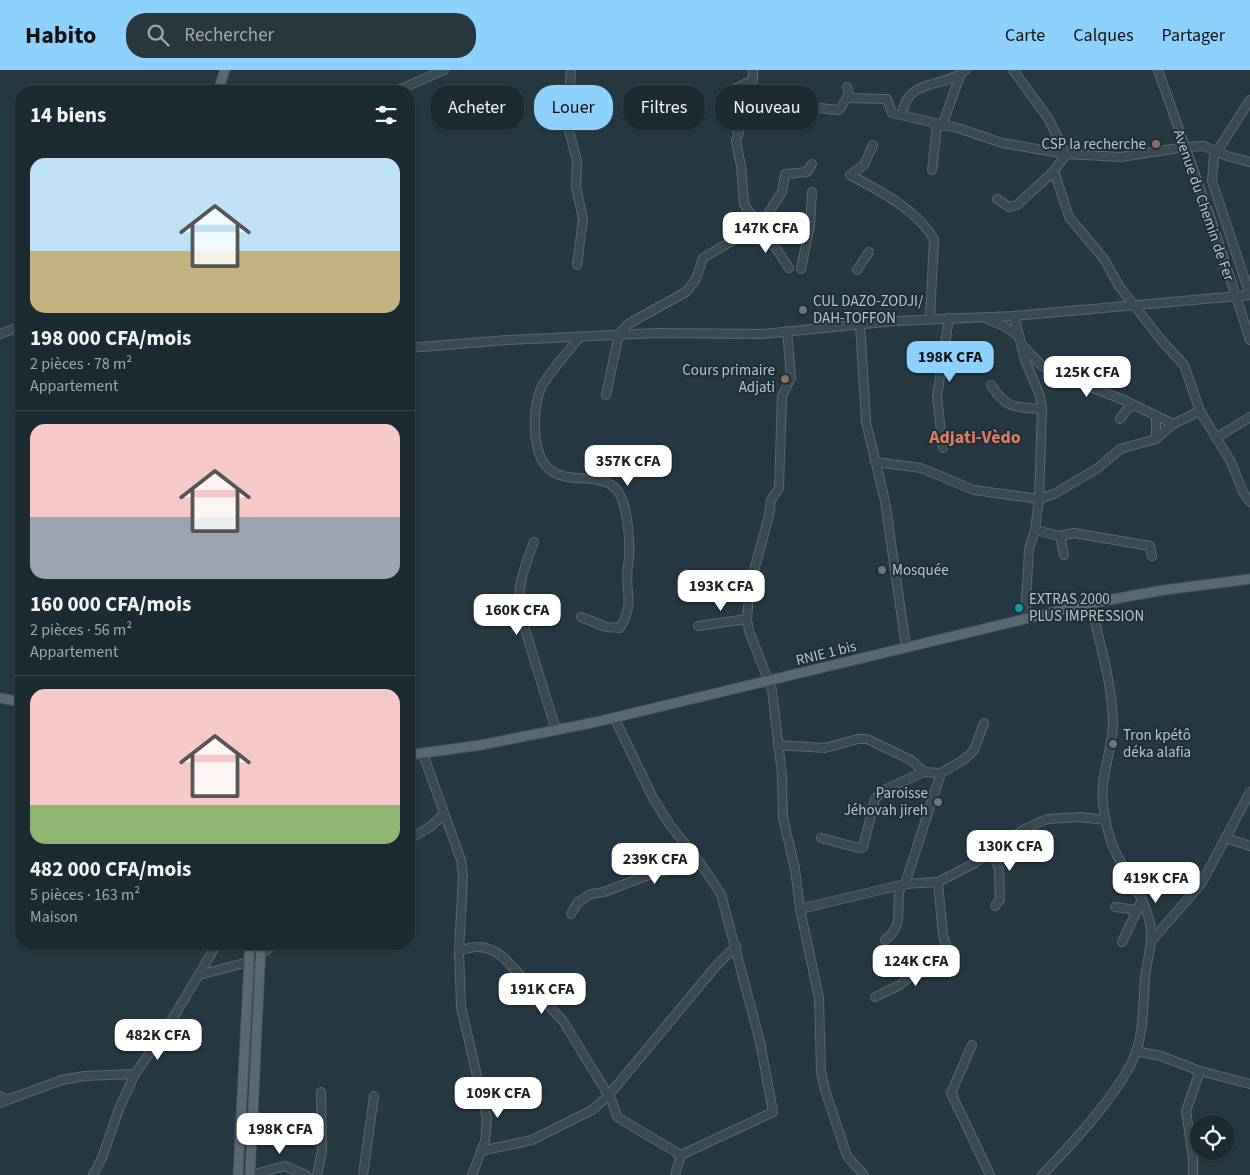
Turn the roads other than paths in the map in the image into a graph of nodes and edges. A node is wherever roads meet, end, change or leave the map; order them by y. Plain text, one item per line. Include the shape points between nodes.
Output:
1 (224, 70) edge
2 (444, 70) edge
3 (571, 70) edge
4 (753, 70) edge
5 (1013, 70) edge
6 (1158, 70) edge
7 (963, 72) edge
8 (220, 85) edge
9 (410, 85) edge
10 (847, 87) dead end
11 (847, 98) junction
12 (1250, 100) edge
13 (818, 108) edge
14 (902, 115) junction
15 (940, 125) junction
16 (873, 145) dead end
17 (1184, 147) junction
18 (1217, 152) junction
19 (1066, 154) junction
20 (1250, 162) edge
21 (812, 164) dead end
22 (932, 170) dead end
23 (1054, 171) junction
24 (812, 192) dead end
25 (997, 199) dead end
26 (762, 223) junction
27 (869, 252) dead end
28 (577, 265) dead end
29 (789, 268) dead end
30 (801, 269) dead end
31 (856, 270) dead end
32 (1235, 295) junction
33 (1250, 295) edge
34 (1134, 304) junction
35 (1014, 316) junction
36 (976, 317) junction
37 (930, 318) junction
38 (949, 318) junction
39 (860, 324) junction
40 (15, 328) edge
41 (1248, 330) edge
42 (787, 331) junction
43 (0, 334) edge
44 (619, 334) junction
45 (580, 338) junction
46 (1020, 340) junction
47 (1250, 340) edge
48 (415, 348) edge
49 (991, 385) dead end
50 (606, 395) dead end
51 (1136, 406) junction
52 (1042, 409) junction
53 (1200, 411) junction
54 (1156, 416) junction
55 (1250, 417) edge
56 (1120, 419) dead end
57 (1173, 424) junction
58 (1216, 438) junction
59 (1156, 439) junction
60 (943, 448) dead end
61 (875, 462) junction
62 (1039, 498) junction
63 (1250, 502) edge
64 (1035, 530) junction
65 (1060, 536) junction
66 (534, 542) dead end
67 (1064, 555) dead end
68 (1152, 556) dead end
69 (1250, 579) edge
70 (1091, 603) junction
71 (581, 617) dead end
72 (747, 619) junction
73 (1025, 619) junction
74 (698, 626) dead end
75 (906, 648) junction
76 (770, 681) junction
77 (0, 698) edge
78 (15, 701) edge
79 (614, 717) junction
80 (984, 723) dead end
81 (556, 730) junction
82 (778, 745) junction
83 (423, 754) junction
84 (415, 755) edge
85 (924, 772) junction
86 (941, 773) junction
87 (1250, 792) edge
88 (444, 814) junction
89 (1106, 820) junction
90 (415, 836) edge
91 (820, 838) dead end
92 (987, 838) dead end
93 (1226, 838) junction
94 (1250, 846) edge
95 (991, 850) junction
96 (700, 863) junction
97 (938, 882) junction
98 (905, 884) junction
99 (1142, 900) junction
100 (995, 906) dead end
101 (1114, 907) dead end
102 (800, 908) junction
103 (1136, 910) junction
104 (571, 914) dead end
105 (1153, 939) junction
106 (885, 940) dead end
107 (1122, 942) dead end
108 (736, 946) junction
109 (213, 950) edge
110 (249, 950) edge
111 (259, 950) edge
112 (261, 950) edge
113 (459, 951) junction
114 (949, 957) junction
115 (248, 962) junction
116 (954, 972) dead end
117 (198, 975) junction
118 (875, 997) dead end
119 (972, 1045) dead end
120 (1136, 1051) junction
121 (1200, 1071) junction
122 (135, 1074) junction
123 (1250, 1084) edge
124 (321, 1092) dead end
125 (374, 1096) dead end
126 (608, 1096) junction
127 (2, 1100) edge
128 (253, 1138) junction
129 (240, 1139) junction
130 (481, 1151) junction
131 (681, 1155) junction
132 (93, 1175) edge
133 (238, 1175) edge
134 (250, 1175) edge
135 (306, 1175) edge
136 (317, 1175) edge
137 (363, 1175) edge
138 (472, 1175) edge
139 (675, 1175) edge
140 (864, 1175) edge
141 (990, 1175) edge
142 (1042, 1175) edge
143 (1193, 1175) edge

1 - 8 main road
2 - 9 street
3 - 28 street via 567,123 577,161 576,187 582,211
4 - 26 street via 753,80 734,89 732,109 739,132 736,141 744,204
5 - 19 street via 1048,118
6 - 17 street, Avenue du Chemin de Fer
7 - 14 street via 918,88 903,106
7 - 15 street
10 - 11 street
11 - 13 street via 839,110
11 - 14 street via 887,99 892,113
12 - 18 street
14 - 15 street
15 - 19 street via 1002,143
15 - 22 street
16 - 37 street via 864,166 850,175 928,228 934,239
17 - 18 street via 1204,146
17 - 19 street via 1121,157
17 - 32 street, Avenue du Chemin de Fer
18 - 20 street
18 - 33 street via 1212,166 1212,181
19 - 23 street
21 - 26 street via 807,172 785,174 782,192
23 - 25 street via 1013,207
23 - 34 street via 1069,217 1104,259
24 - 30 street via 810,225
26 - 29 street
26 - 44 street via 703,258 696,279 686,292 628,324
27 - 31 street
32 - 33 street
32 - 34 street
32 - 41 street, Avenue du Chemin de Fer
34 - 35 street
34 - 53 street via 1184,365
35 - 36 street
35 - 46 street
36 - 38 street
36 - 46 street via 1006,327
37 - 38 street
37 - 39 street
38 - 60 street via 937,397
39 - 42 street
39 - 61 street via 866,422
40 - 43 street
41 - 47 street, Avenue du Chemin de Fer
42 - 44 street via 726,335
42 - 72 street via 791,378 782,396 779,488 771,500 770,516 750,585
44 - 45 street
44 - 50 street
45 - 48 street via 517,339
45 - 71 street via 542,385 534,435 549,468 565,476 599,478 612,486 622,502 630,531 627,578 630,606 620,628 606,627
46 - 51 street via 1040,364 1056,374
46 - 52 street
49 - 52 street via 1006,404 1020,409
51 - 54 street
51 - 56 street via 1128,408
52 - 62 street
53 - 57 street
53 - 58 street
54 - 57 street
54 - 59 street
55 - 58 street
57 - 59 street
58 - 63 street
59 - 62 street via 1120,449 1098,468 1054,494
61 - 62 street via 921,468 974,490
61 - 75 street via 885,501
62 - 64 street
64 - 65 street
64 - 73 street via 1029,549
65 - 67 street
65 - 68 street via 1074,533 1129,541 1150,546
66 - 81 street via 521,576 518,601
69 - 70 main road, RNIE 1 bis
70 - 73 main road, RNIE 1 bis
70 - 89 street via 1112,693 1113,735 1102,785
72 - 74 street
72 - 76 street
73 - 75 main road, RNIE 1 bis
75 - 76 main road, RNIE 1 bis
76 - 79 main road, RNIE 1 bis
76 - 82 street
77 - 78 main road
79 - 81 main road, RNIE 1 bis
79 - 96 street via 661,812
80 - 86 street via 974,750
81 - 83 main road, RNIE 1 bis
82 - 85 street via 825,748 867,739 910,760
82 - 102 street via 782,818
83 - 84 main road, RNIE 1 bis
83 - 88 street
85 - 86 street
85 - 91 street via 882,791 875,799 863,847
86 - 98 street
87 - 93 street
88 - 90 street via 430,828
88 - 113 street via 461,860 463,876
89 - 95 street via 1080,817 1047,819
89 - 99 street via 1116,853
92 - 95 street
93 - 94 street
93 - 105 street via 1201,884
95 - 97 street via 973,864
95 - 100 street via 999,869 1000,900
96 - 104 street via 654,873 591,894 578,902
96 - 108 street via 721,894
97 - 98 street
97 - 114 street via 942,936
98 - 102 street
98 - 106 street via 899,891 896,927
99 - 103 street
99 - 105 street
101 - 103 street
102 - 140 street via 818,998 824,1090 847,1156
103 - 107 street
105 - 120 street
108 - 126 street
108 - 131 street via 760,1042 773,1112
109 - 117 street
110 - 115 main road
111 - 115 street
112 - 128 main road
113 - 126 street via 473,946 485,947 505,959 563,1021
113 - 130 street via 461,1007 487,1119
114 - 116 street
114 - 118 street
115 - 117 street
115 - 129 main road
117 - 122 street
119 - 141 street via 951,1093
120 - 121 street via 1162,1056
120 - 142 street via 1120,1082 1077,1139
121 - 123 street
121 - 143 street via 1186,1111
122 - 127 street via 62,1080
122 - 132 street
124 - 136 street via 322,1151
125 - 137 street
126 - 130 street via 584,1114 532,1140
126 - 131 street via 617,1117
128 - 129 street
128 - 134 main road
129 - 133 main road
130 - 138 street
131 - 139 street
134 - 135 street via 285,1166

